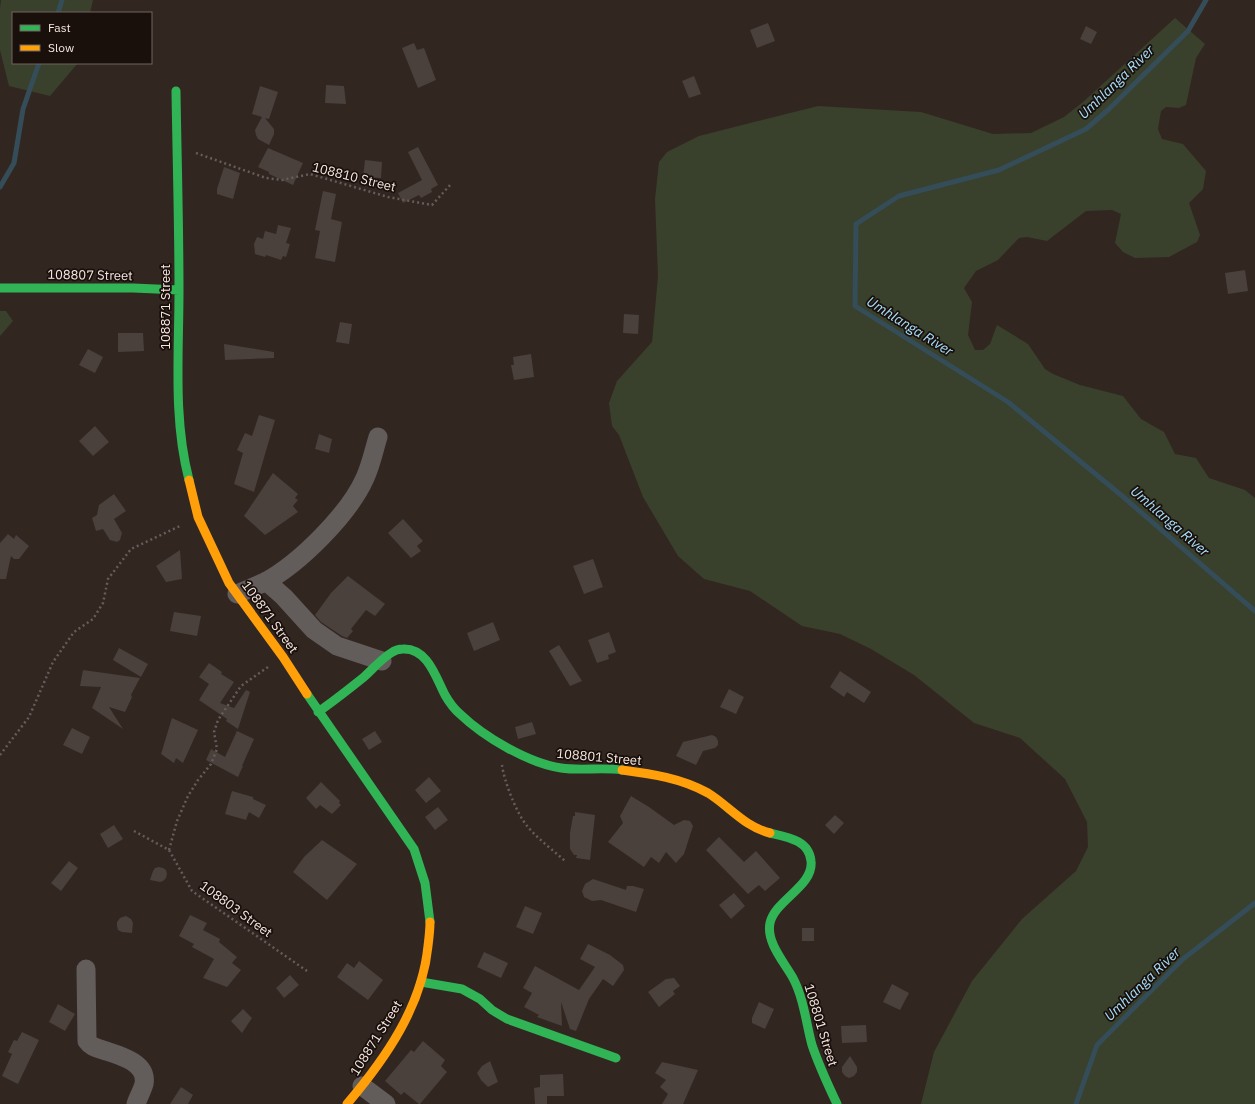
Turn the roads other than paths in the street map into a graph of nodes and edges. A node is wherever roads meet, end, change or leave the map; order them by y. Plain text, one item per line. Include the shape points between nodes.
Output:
1 (176, 91) dead end
2 (0, 288) edge
3 (179, 290) junction
4 (378, 437) dead end
5 (266, 581) junction
6 (237, 594) junction
7 (382, 661) junction
8 (318, 712) junction
9 (86, 969) dead end
10 (422, 982) junction
11 (616, 1058) dead end
12 (362, 1086) junction
13 (136, 1104) edge
14 (347, 1104) edge
15 (386, 1104) edge
16 (837, 1104) edge

1 - 3 street, 108871 Street
2 - 3 street, 108807 Street
3 - 6 street, 108871 Street via 178,409 186,470 198,517 229,583
4 - 5 street via 365,477 351,502 325,534 286,568
5 - 6 street
5 - 7 street via 314,630 337,646
6 - 8 street, 108871 Street via 283,657
7 - 8 street, 108801 Street
7 - 16 street, 108801 Street via 394,651 401,649 420,654 459,712 477,728 528,757 550,766 571,769 616,769 672,778 717,799 754,827 800,843 807,850 812,864 811,870 807,878 773,915 770,932 797,987 819,1064
8 - 10 street, 108871 Street via 414,849 425,883 430,926
9 - 13 street via 87,1041 92,1046 123,1056 142,1070 144,1084
10 - 11 street via 462,989 507,1019
10 - 12 street, 108871 Street via 408,1017
12 - 14 street, 108871 Street
12 - 15 street

